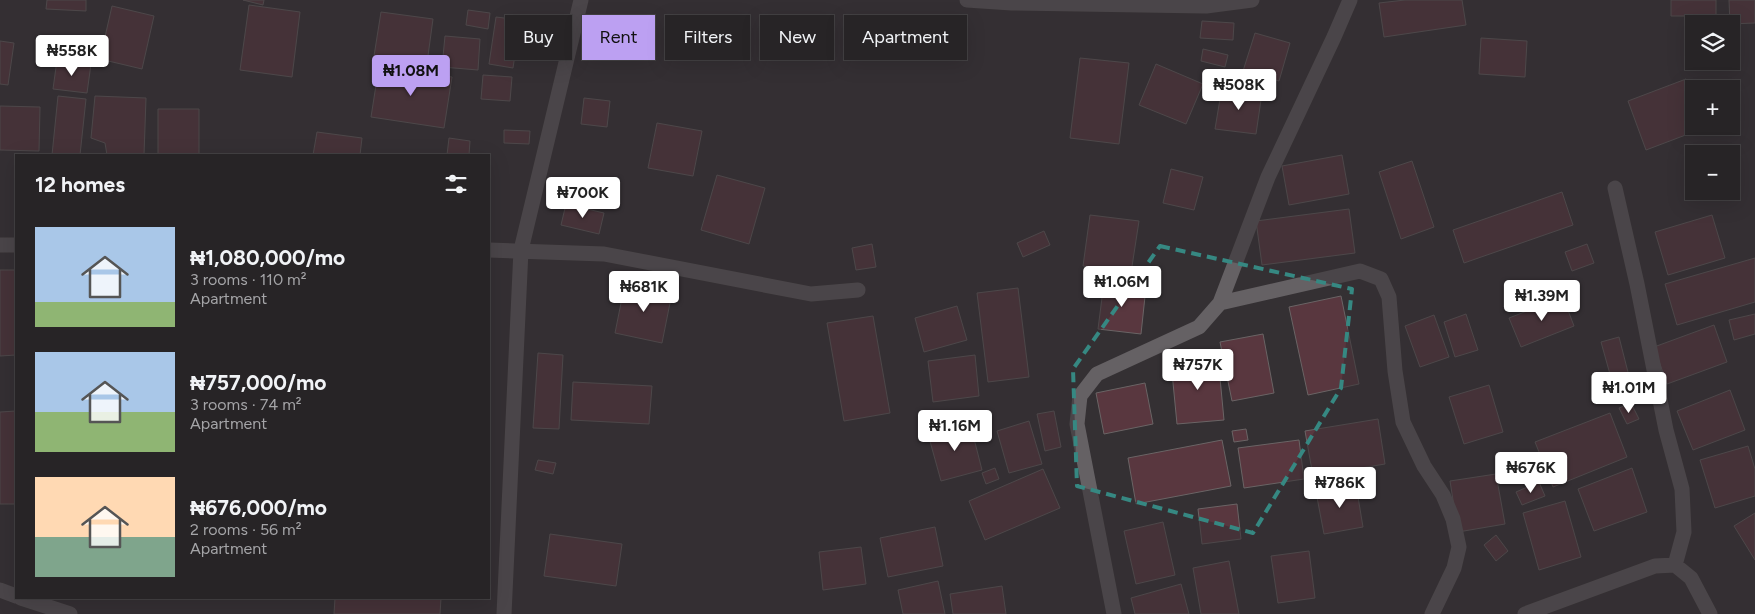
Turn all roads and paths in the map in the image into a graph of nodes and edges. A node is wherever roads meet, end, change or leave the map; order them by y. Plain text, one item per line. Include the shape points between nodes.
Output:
1 (582, 0) edge
2 (967, 0) edge
3 (1252, 0) edge
4 (1350, 0) edge
5 (1615, 188) dead end
6 (0, 245) edge
7 (15, 245) edge
8 (490, 250) edge
9 (521, 250) junction
10 (858, 290) dead end
11 (1220, 303) junction
12 (1675, 565) junction
13 (0, 590) edge
14 (15, 596) edge
15 (24, 599) edge
16 (70, 614) edge
17 (504, 614) edge
18 (1114, 614) edge
19 (1432, 614) edge
20 (1525, 614) edge
21 (1710, 614) edge

1 - 9 street
2 - 3 street via 1206,6
4 - 11 street via 1268,177
5 - 12 street via 1666,430 1682,489 1684,532
6 - 7 street
8 - 9 street
9 - 10 street via 604,254 811,294
9 - 17 street
11 - 18 street via 1199,327 1097,374 1080,396 1077,424
11 - 19 street via 1360,271 1381,279 1389,297 1403,422 1424,466 1443,495 1459,547 1454,568
12 - 20 street via 1655,566
12 - 21 street via 1691,578
13 - 14 street
15 - 16 street

